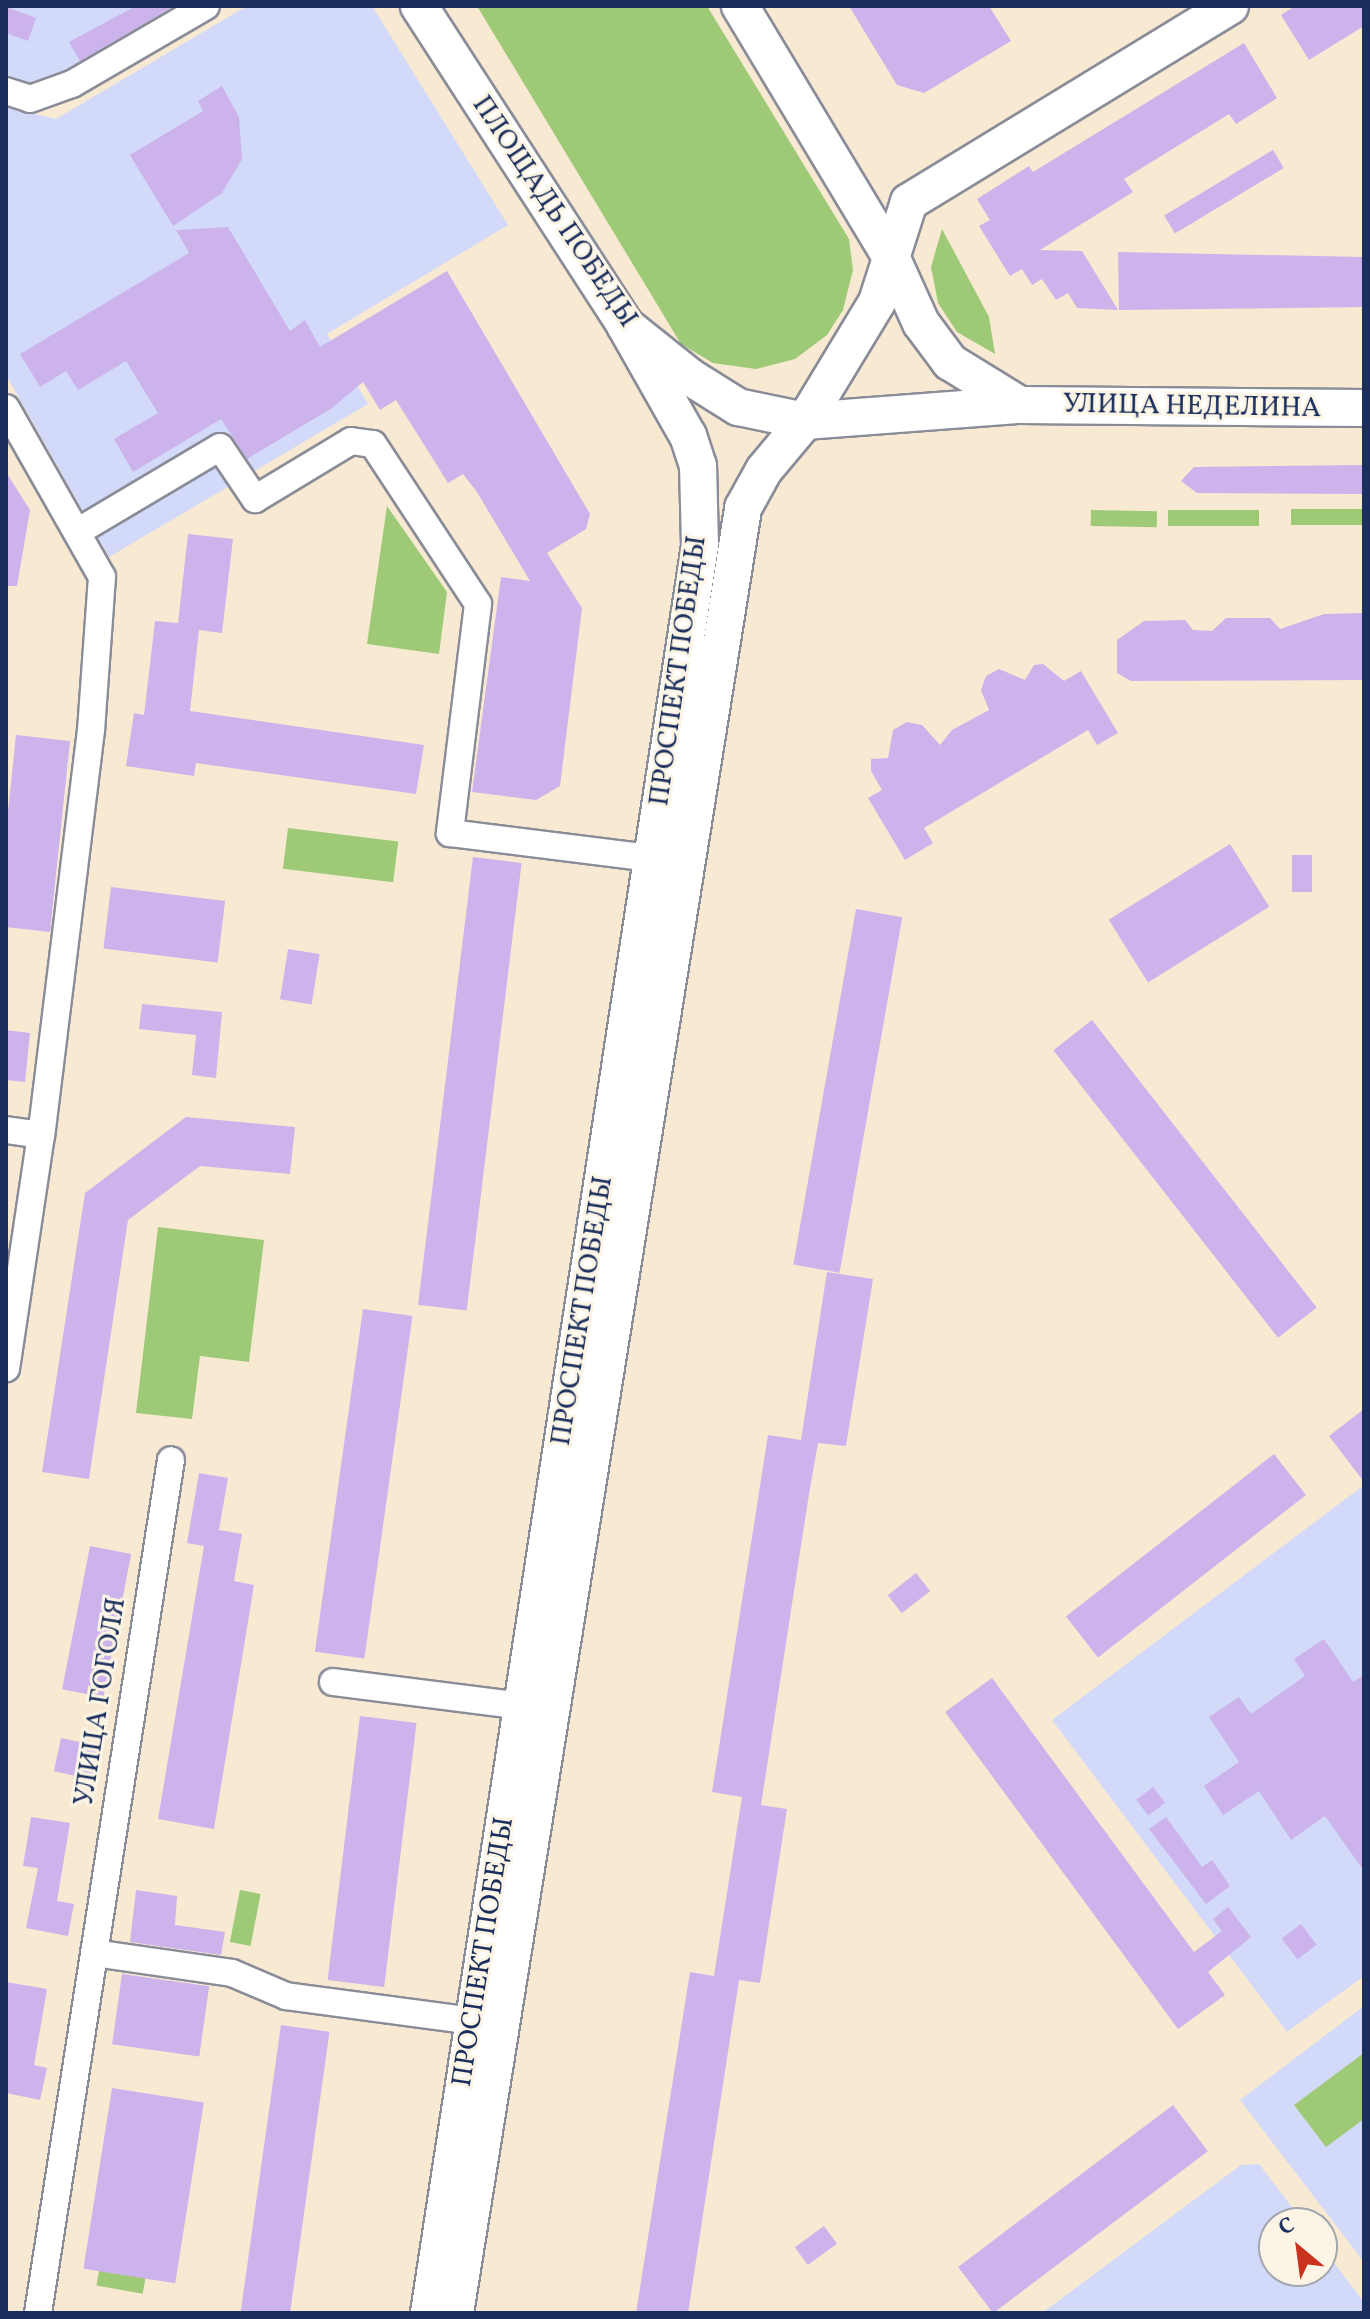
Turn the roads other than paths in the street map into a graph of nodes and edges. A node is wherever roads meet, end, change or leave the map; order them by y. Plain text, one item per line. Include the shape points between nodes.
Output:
1 (206, 6) edge
2 (419, 6) edge
3 (740, 6) edge
4 (1230, 6) edge
5 (6, 91) edge
6 (893, 261) junction
7 (625, 325) junction
8 (1020, 405) junction
9 (6, 408) edge
10 (1364, 408) edge
11 (805, 421) junction
12 (77, 532) junction
13 (652, 858) junction
14 (6, 1130) edge
15 (41, 1135) junction
16 (6, 1362) edge
17 (171, 1460) dead end
18 (333, 1682) dead end
19 (522, 1706) junction
20 (94, 1953) junction
21 (474, 2021) junction
22 (38, 2313) edge
23 (429, 2313) edge
24 (455, 2313) edge

1 - 5 street via 72,84 30,99
2 - 7 main road, ПЛОЩАДЬ ПОБЕДЫ
3 - 6 main road
4 - 6 main road via 909,202
6 - 8 main road via 921,323 950,362
6 - 11 main road via 877,302
7 - 11 main road, ПЛОЩАДЬ ПОБЕДЫ via 738,407
7 - 13 main road, ПРОСПЕКТ ПОБЕДЫ via 688,436 700,493 700,546
8 - 10 main road, УЛИЦА НЕДЕЛИНА
8 - 11 main road, ПЛОЩАДЬ ПОБЕДЫ
9 - 12 street
11 - 24 main road, ПРОСПЕКТ ПОБЕДЫ via 764,470 743,508 733,551 701,794
12 - 13 street via 220,447 255,499 351,441 373,444 478,604 450,833
12 - 15 street via 102,577 91,730
13 - 19 main road, ПРОСПЕКТ ПОБЕДЫ
14 - 15 street
15 - 16 street
17 - 20 street, УЛИЦА ГОГОЛЯ
18 - 19 street
19 - 21 main road, ПРОСПЕКТ ПОБЕДЫ
20 - 21 street via 232,1973 286,1996
20 - 22 street, УЛИЦА ГОГОЛЯ
21 - 23 main road, ПРОСПЕКТ ПОБЕДЫ

